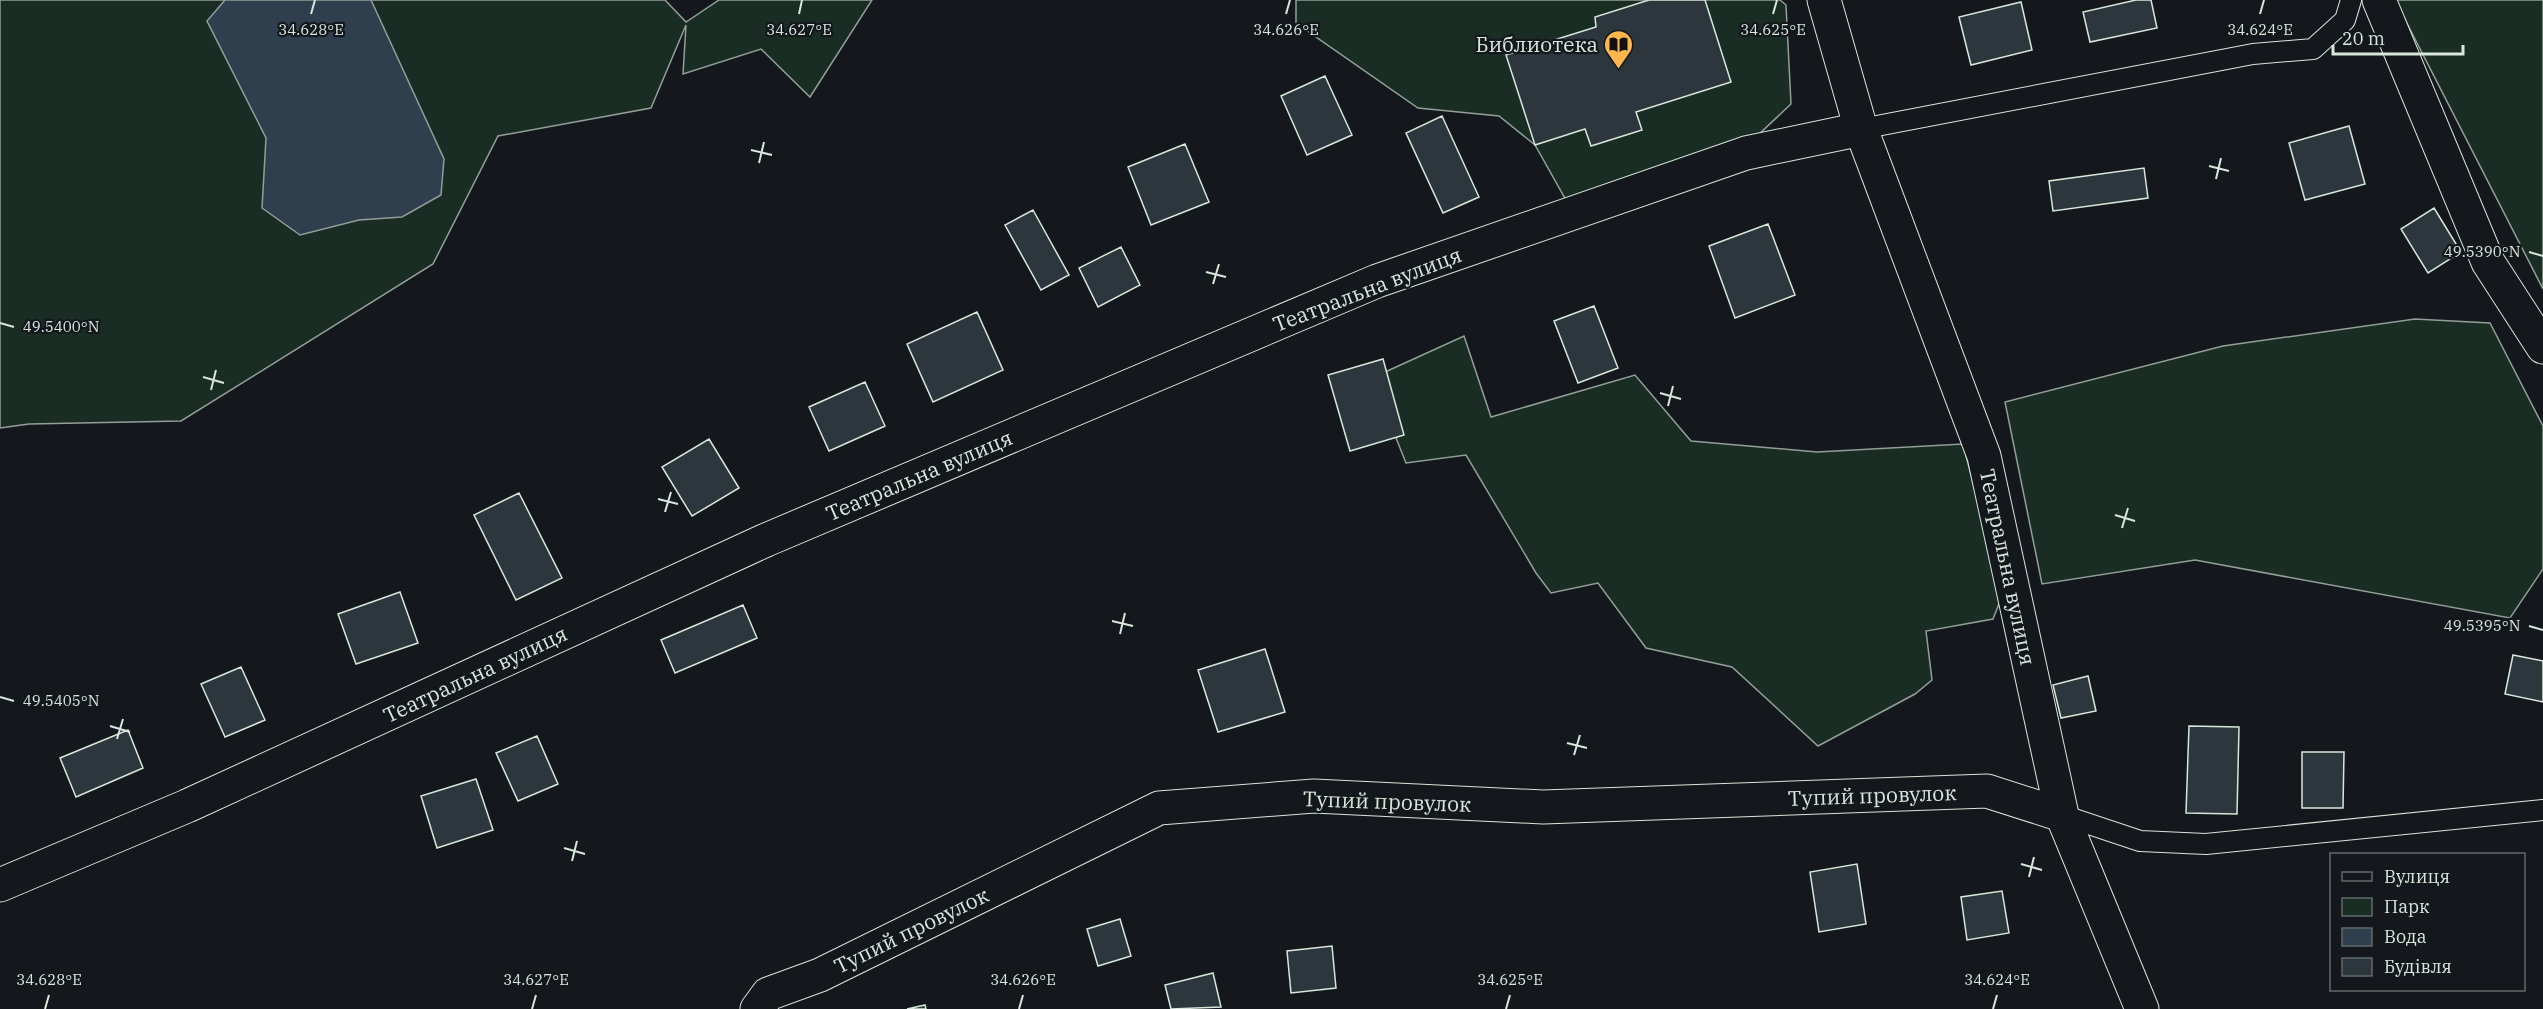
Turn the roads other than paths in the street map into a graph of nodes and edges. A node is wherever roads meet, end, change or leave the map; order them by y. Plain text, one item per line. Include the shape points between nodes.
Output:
1 (1824, 0) edge
2 (2351, 0) edge
3 (2379, 0) edge
4 (1862, 129) junction
5 (2543, 347) edge
6 (2543, 810) edge
7 (2062, 815) junction
8 (0, 885) edge
9 (757, 1009) edge
10 (2142, 1009) edge

1 - 4 street, Театральна вулиця
2 - 4 lane via 2345,20 2313,49 2253,54
3 - 5 street via 2488,262
4 - 7 street, Театральна вулиця via 1984,456
4 - 8 street, Театральна вулиця via 1746,153 1377,281 766,540 187,806
6 - 7 lane via 2206,844 2140,841
7 - 9 street, Тупий провулок via 1987,791 1543,807 1314,796 1159,808 820,975 768,994
7 - 10 street, Театральна вулиця

